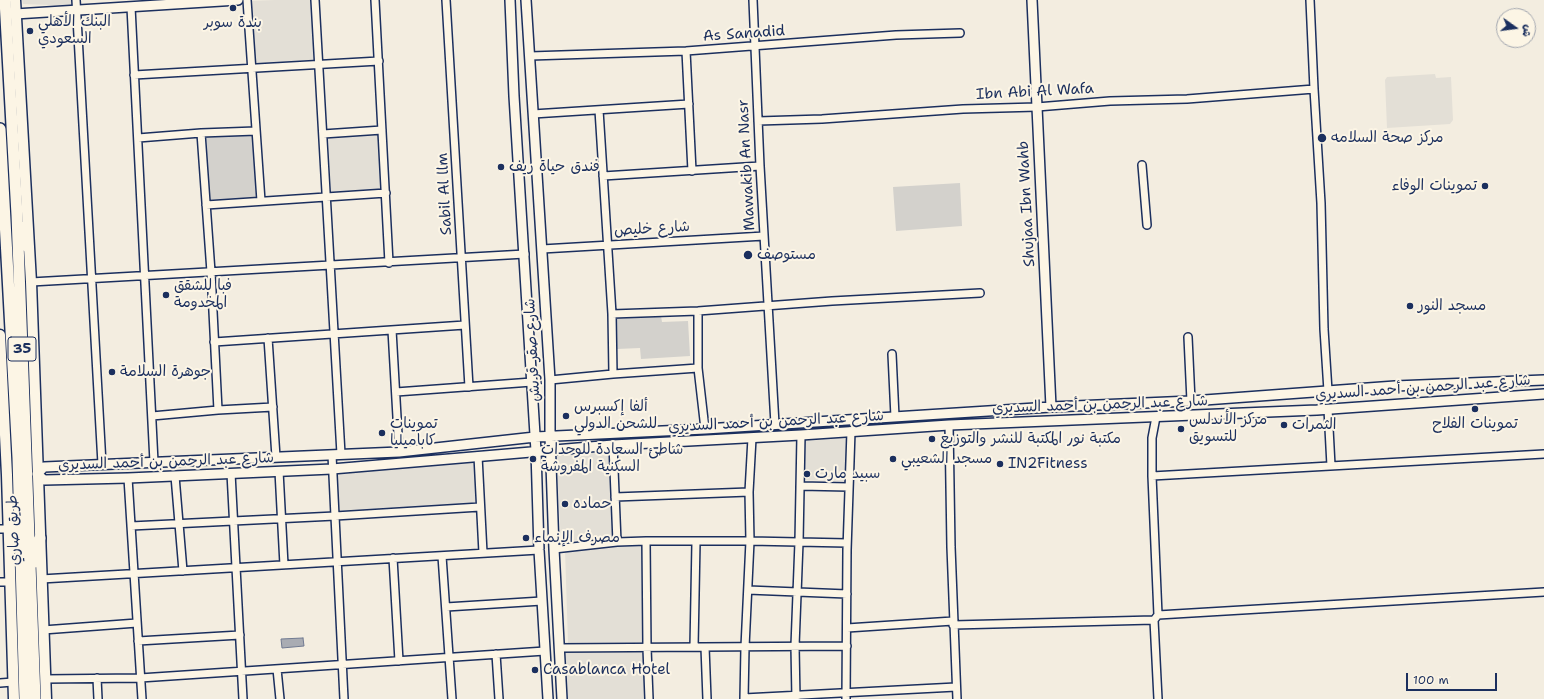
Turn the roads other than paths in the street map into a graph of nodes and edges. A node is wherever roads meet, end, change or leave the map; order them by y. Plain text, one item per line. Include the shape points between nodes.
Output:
1 (5, 0) edge
2 (15, 0) edge
3 (76, 0) edge
4 (238, 0) edge
5 (247, 0) edge
6 (315, 0) edge
7 (375, 0) edge
8 (446, 0) edge
9 (510, 0) edge
10 (526, 0) edge
11 (753, 0) edge
12 (1032, 0) edge
13 (1310, 0) edge
14 (198, 1) edge
15 (131, 7) junction
16 (77, 10) junction
17 (10, 14) junction
18 (960, 32) dead end
19 (754, 46) junction
20 (686, 51) junction
21 (530, 56) junction
22 (378, 61) junction
23 (319, 66) junction
24 (252, 69) junction
25 (134, 75) junction
26 (1314, 89) junction
27 (689, 104) junction
28 (1038, 107) junction
29 (599, 110) junction
30 (533, 114) junction
31 (758, 121) junction
32 (0, 129) edge
33 (382, 130) junction
34 (256, 131) junction
35 (201, 133) junction
36 (323, 134) junction
37 (138, 138) junction
38 (1142, 165) dead end
39 (760, 166) junction
40 (692, 171) junction
41 (603, 176) junction
42 (386, 193) junction
43 (326, 197) junction
44 (261, 200) junction
45 (206, 205) junction
46 (18, 216) junction
47 (1147, 225) dead end
48 (764, 236) junction
49 (607, 245) junction
50 (28, 247) junction
51 (542, 249) junction
52 (525, 254) junction
53 (462, 259) junction
54 (389, 262) junction
55 (330, 266) junction
56 (211, 272) junction
57 (145, 276) junction
58 (91, 278) junction
59 (31, 282) junction
60 (980, 293) dead end
61 (767, 305) junction
62 (698, 311) junction
63 (612, 314) junction
64 (465, 325) junction
65 (392, 330) junction
66 (334, 334) junction
67 (0, 335) edge
68 (1188, 337) dead end
69 (268, 338) junction
70 (214, 342) junction
71 (892, 354) dead end
72 (698, 368) junction
73 (1, 374) edge
74 (613, 374) junction
75 (550, 380) junction
76 (1544, 380) edge
77 (532, 382) junction
78 (469, 387) junction
79 (1328, 391) junction
80 (396, 392) junction
81 (1544, 394) edge
82 (1241, 398) junction
83 (1191, 401) junction
84 (273, 407) junction
85 (1051, 407) junction
86 (1328, 409) junction
87 (218, 410) junction
88 (1242, 413) junction
89 (152, 416) junction
90 (895, 417) junction
91 (1156, 417) junction
92 (775, 424) junction
93 (949, 425) junction
94 (705, 429) junction
95 (851, 431) junction
96 (801, 435) junction
97 (550, 436) junction
98 (535, 437) junction
99 (752, 438) junction
100 (613, 445) junction
101 (551, 450) junction
102 (536, 451) junction
103 (399, 452) junction
104 (1544, 454) edge
105 (336, 455) junction
106 (478, 456) junction
107 (276, 457) junction
108 (154, 462) junction
109 (102, 464) junction
110 (81, 465) junction
111 (1331, 466) junction
112 (332, 469) junction
113 (279, 471) junction
114 (231, 473) junction
115 (37, 474) junction
116 (3, 475) edge
117 (176, 476) junction
118 (1152, 476) junction
119 (128, 478) junction
120 (81, 479) junction
121 (800, 486) junction
122 (849, 487) junction
123 (749, 492) junction
124 (615, 497) junction
125 (480, 507) junction
126 (335, 516) junction
127 (281, 519) junction
128 (234, 521) junction
129 (179, 524) junction
130 (131, 526) junction
131 (9, 529) edge
132 (40, 538) joint
133 (646, 541) junction
134 (750, 541) junction
135 (617, 542) junction
136 (696, 542) junction
137 (799, 542) junction
138 (847, 543) junction
139 (554, 549) junction
140 (539, 550) junction
141 (483, 553) junction
142 (442, 556) junction
143 (393, 558) junction
144 (337, 561) junction
145 (284, 565) junction
146 (236, 568) junction
147 (183, 571) junction
148 (134, 574) junction
149 (36, 580) junction
150 (0, 582) edge
151 (10, 582) junction
152 (748, 590) junction
153 (797, 591) junction
154 (1544, 592) edge
155 (847, 594) junction
156 (542, 601) junction
157 (446, 607) junction
158 (1156, 618) junction
159 (558, 622) junction
160 (137, 623) junction
161 (953, 623) junction
162 (543, 624) junction
163 (847, 628) junction
164 (43, 630) junction
165 (240, 635) junction
166 (138, 641) junction
167 (795, 646) junction
168 (846, 646) junction
169 (694, 647) junction
170 (705, 647) junction
171 (745, 647) junction
172 (559, 648) junction
173 (647, 648) junction
174 (545, 651) junction
175 (496, 654) junction
176 (450, 657) junction
177 (400, 661) junction
178 (343, 664) junction
179 (277, 669) junction
180 (242, 671) junction
181 (97, 678) junction
182 (140, 678) junction
183 (45, 679) junction
184 (13, 682) junction
185 (0, 683) edge
186 (956, 687) junction
187 (846, 696) edge
188 (796, 697) edge
189 (14, 699) edge
190 (25, 699) edge
191 (35, 699) edge
192 (46, 699) edge
193 (98, 699) edge
194 (142, 699) edge
195 (243, 699) edge
196 (280, 699) edge
197 (344, 699) edge
198 (452, 699) edge
199 (499, 699) edge
200 (548, 699) edge
201 (562, 699) edge
202 (649, 699) edge
203 (707, 699) edge
204 (744, 699) edge
205 (957, 699) edge
206 (1158, 699) edge

1 - 17 main road, طريق صاري / 35
2 - 17 main road
3 - 16 street
4 - 14 street
5 - 24 street
6 - 23 street
7 - 22 street
8 - 53 street, Sabil Al llm
9 - 52 street, شارع صقر قريش
10 - 21 street, شارع صقر قريش
11 - 19 street, Mawakib An Nasr
12 - 28 street, Shujaa Ibn Wahb
13 - 26 street
14 - 15 street
15 - 16 street
15 - 25 street
16 - 17 street
16 - 58 street
17 - 46 main road, طريق صاري / 35
17 - 50 main road
18 - 19 street, As Sanadid
19 - 20 street, As Sanadid
19 - 31 street, Mawakib An Nasr
20 - 21 street, As Sanadid
20 - 27 street
21 - 30 street, شارع صقر قريش
22 - 23 street
22 - 33 street
23 - 24 street
23 - 36 street
24 - 25 street
24 - 34 street
25 - 37 street
26 - 28 street, Ibn Abi Al Wafa
26 - 79 street
27 - 29 street
27 - 40 street
28 - 31 street, Ibn Abi Al Wafa
28 - 85 street, Shujaa Ibn Wahb
29 - 30 street
29 - 41 street
30 - 51 street, شارع صقر قريش
31 - 39 street, Mawakib An Nasr
32 - 131 main road, طريق صاري / 35 via 18,458
33 - 36 street
33 - 42 street
34 - 35 street
34 - 44 street
35 - 37 street
35 - 45 street
36 - 43 street
37 - 57 street
38 - 47 street
39 - 40 street
39 - 48 street, Mawakib An Nasr
40 - 41 street
41 - 49 street
42 - 43 street
42 - 54 street
43 - 44 street
43 - 55 street
44 - 45 street
45 - 56 street
46 - 50 main road
46 - 149 main road, طريق صاري / 35
48 - 49 street, شارع خليص
48 - 61 street, Mawakib An Nasr
49 - 51 street, شارع خليص
49 - 63 street
50 - 59 main road
51 - 75 street, شارع صقر قريش
52 - 53 street
52 - 77 street, شارع صقر قريش
53 - 54 street
53 - 64 street, Sabil Al llm
54 - 55 street
55 - 56 street
55 - 66 street
56 - 57 street
56 - 70 street
57 - 58 street
57 - 89 street
58 - 59 street
58 - 109 street
59 - 115 main road
60 - 61 street
61 - 62 street
61 - 92 street, Mawakib An Nasr
62 - 63 street
62 - 72 street
63 - 74 street
64 - 65 street
64 - 78 street, Sabil Al llm
65 - 66 street
65 - 80 street
66 - 69 street
66 - 105 street
67 - 73 main road, طريق صاري
68 - 83 street
69 - 70 street
69 - 84 street
70 - 87 street
71 - 90 street
72 - 74 street
72 - 94 street
73 - 116 main road, طريق صاري
74 - 75 street
75 - 97 street, شارع صقر قريش
76 - 79 street, شارع عبد الرحمن بن أحمد السديري
77 - 78 street
77 - 98 street, شارع صقر قريش
78 - 80 street
79 - 82 street, شارع عبد الرحمن بن أحمد السديري
80 - 103 street
81 - 86 street, شارع عبد الرحمن بن أحمد السديري
82 - 83 street, شارع عبد الرحمن بن أحمد السديري
82 - 88 street
83 - 85 street, شارع عبد الرحمن بن أحمد السديري
84 - 87 street
84 - 107 street
85 - 90 street, شارع عبد الرحمن بن أحمد السديري
86 - 88 street, شارع عبد الرحمن بن أحمد السديري
86 - 111 street
87 - 89 street
88 - 91 street, شارع عبد الرحمن بن أحمد السديري
89 - 108 street
90 - 92 street, شارع عبد الرحمن بن أحمد السديري
91 - 93 street, شارع عبد الرحمن بن أحمد السديري
91 - 118 street via 1152,438
92 - 94 street, شارع عبد الرحمن بن أحمد السديري
93 - 95 street, شارع عبد الرحمن بن أحمد السديري
93 - 161 street
94 - 97 street, شارع عبد الرحمن بن أحمد السديري
95 - 96 street, شارع عبد الرحمن بن أحمد السديري
95 - 122 street
96 - 99 street, شارع عبد الرحمن بن أحمد السديري
96 - 121 street
97 - 98 street, شارع عبد الرحمن بن أحمد السديري
97 - 101 street, شارع صقر قريش
98 - 102 street, شارع صقر قريش
98 - 103 street, شارع عبد الرحمن بن أحمد السديري
99 - 100 street, شارع عبد الرحمن بن أحمد السديري
99 - 123 street
100 - 101 street, شارع عبد الرحمن بن أحمد السديري
100 - 124 street
101 - 102 street, شارع عبد الرحمن بن أحمد السديري
101 - 139 street, شارع صقر قريش
102 - 106 street, شارع عبد الرحمن بن أحمد السديري
102 - 140 street, شارع صقر قريش
103 - 105 street, شارع عبد الرحمن بن أحمد السديري
104 - 111 street
105 - 107 street, شارع عبد الرحمن بن أحمد السديري
105 - 112 street
106 - 112 street, شارع عبد الرحمن بن أحمد السديري
106 - 125 street
107 - 108 street, شارع عبد الرحمن بن أحمد السديري
108 - 109 street, شارع عبد الرحمن بن أحمد السديري
109 - 110 street, شارع عبد الرحمن بن أحمد السديري
110 - 115 street, شارع عبد الرحمن بن أحمد السديري via 44,467
110 - 120 street
111 - 118 street
112 - 113 street, شارع عبد الرحمن بن أحمد السديري
112 - 126 street
113 - 114 street, شارع عبد الرحمن بن أحمد السديري
113 - 127 street
114 - 117 street, شارع عبد الرحمن بن أحمد السديري
114 - 128 street
115 - 120 street, شارع عبد الرحمن بن أحمد السديري via 44,480
115 - 132 main road
116 - 131 main road, طريق صاري
117 - 119 street, شارع عبد الرحمن بن أحمد السديري
117 - 129 street
118 - 158 street
119 - 120 street, شارع عبد الرحمن بن أحمد السديري
119 - 130 street
121 - 122 street
121 - 137 street
122 - 138 street
123 - 124 street
123 - 134 street
124 - 135 street
125 - 126 street
125 - 141 street
126 - 127 street
126 - 144 street
127 - 128 street
127 - 145 street
128 - 129 street
128 - 146 street
129 - 130 street
129 - 147 street
130 - 148 street
131 - 151 main road, طريق صاري
131 - 190 main road, طريق صاري / 35
132 - 149 main road
133 - 135 street
133 - 136 street
133 - 173 street
134 - 136 street
134 - 137 street
134 - 152 street
135 - 139 street
136 - 169 street
137 - 138 street
137 - 153 street
138 - 155 street
139 - 159 street, شارع صقر قريش
140 - 141 street
140 - 156 street, شارع صقر قريش
141 - 142 street
142 - 143 street
142 - 157 street
143 - 144 street
143 - 177 street
144 - 145 street
144 - 178 street
145 - 146 street
146 - 147 street
146 - 165 street
147 - 148 street
148 - 149 street
148 - 160 street
149 - 164 main road
149 - 191 main road, طريق صاري / 35
150 - 151 street
151 - 184 main road, طريق صاري
152 - 153 street
152 - 171 street
153 - 155 street
153 - 167 street
154 - 158 street
155 - 163 street
156 - 157 street
156 - 162 street, شارع صقر قريش
157 - 176 street
158 - 161 street
158 - 206 street
159 - 162 street
159 - 172 street, شارع صقر قريش
160 - 164 street
160 - 166 street
161 - 163 street
161 - 186 street
162 - 174 street, شارع صقر قريش
163 - 168 street
164 - 183 main road
165 - 166 street
165 - 180 street
166 - 182 street
167 - 168 street
167 - 171 street
167 - 188 street
168 - 187 street
169 - 170 street
169 - 173 street
170 - 171 street
170 - 203 street
171 - 204 street
172 - 173 street
172 - 201 street, شارع صقر قريش
173 - 202 street
174 - 175 street
174 - 200 street, شارع صقر قريش
175 - 176 street
175 - 199 street
176 - 177 street
176 - 198 street
177 - 178 street
178 - 179 street
178 - 197 street
179 - 180 street
179 - 196 street
180 - 182 street
180 - 195 street
181 - 182 street
181 - 183 street
181 - 193 street
182 - 194 street
183 - 192 main road
184 - 185 street
184 - 189 main road, طريق صاري
186 - 187 street
186 - 205 street
187 - 188 street
188 - 204 street

